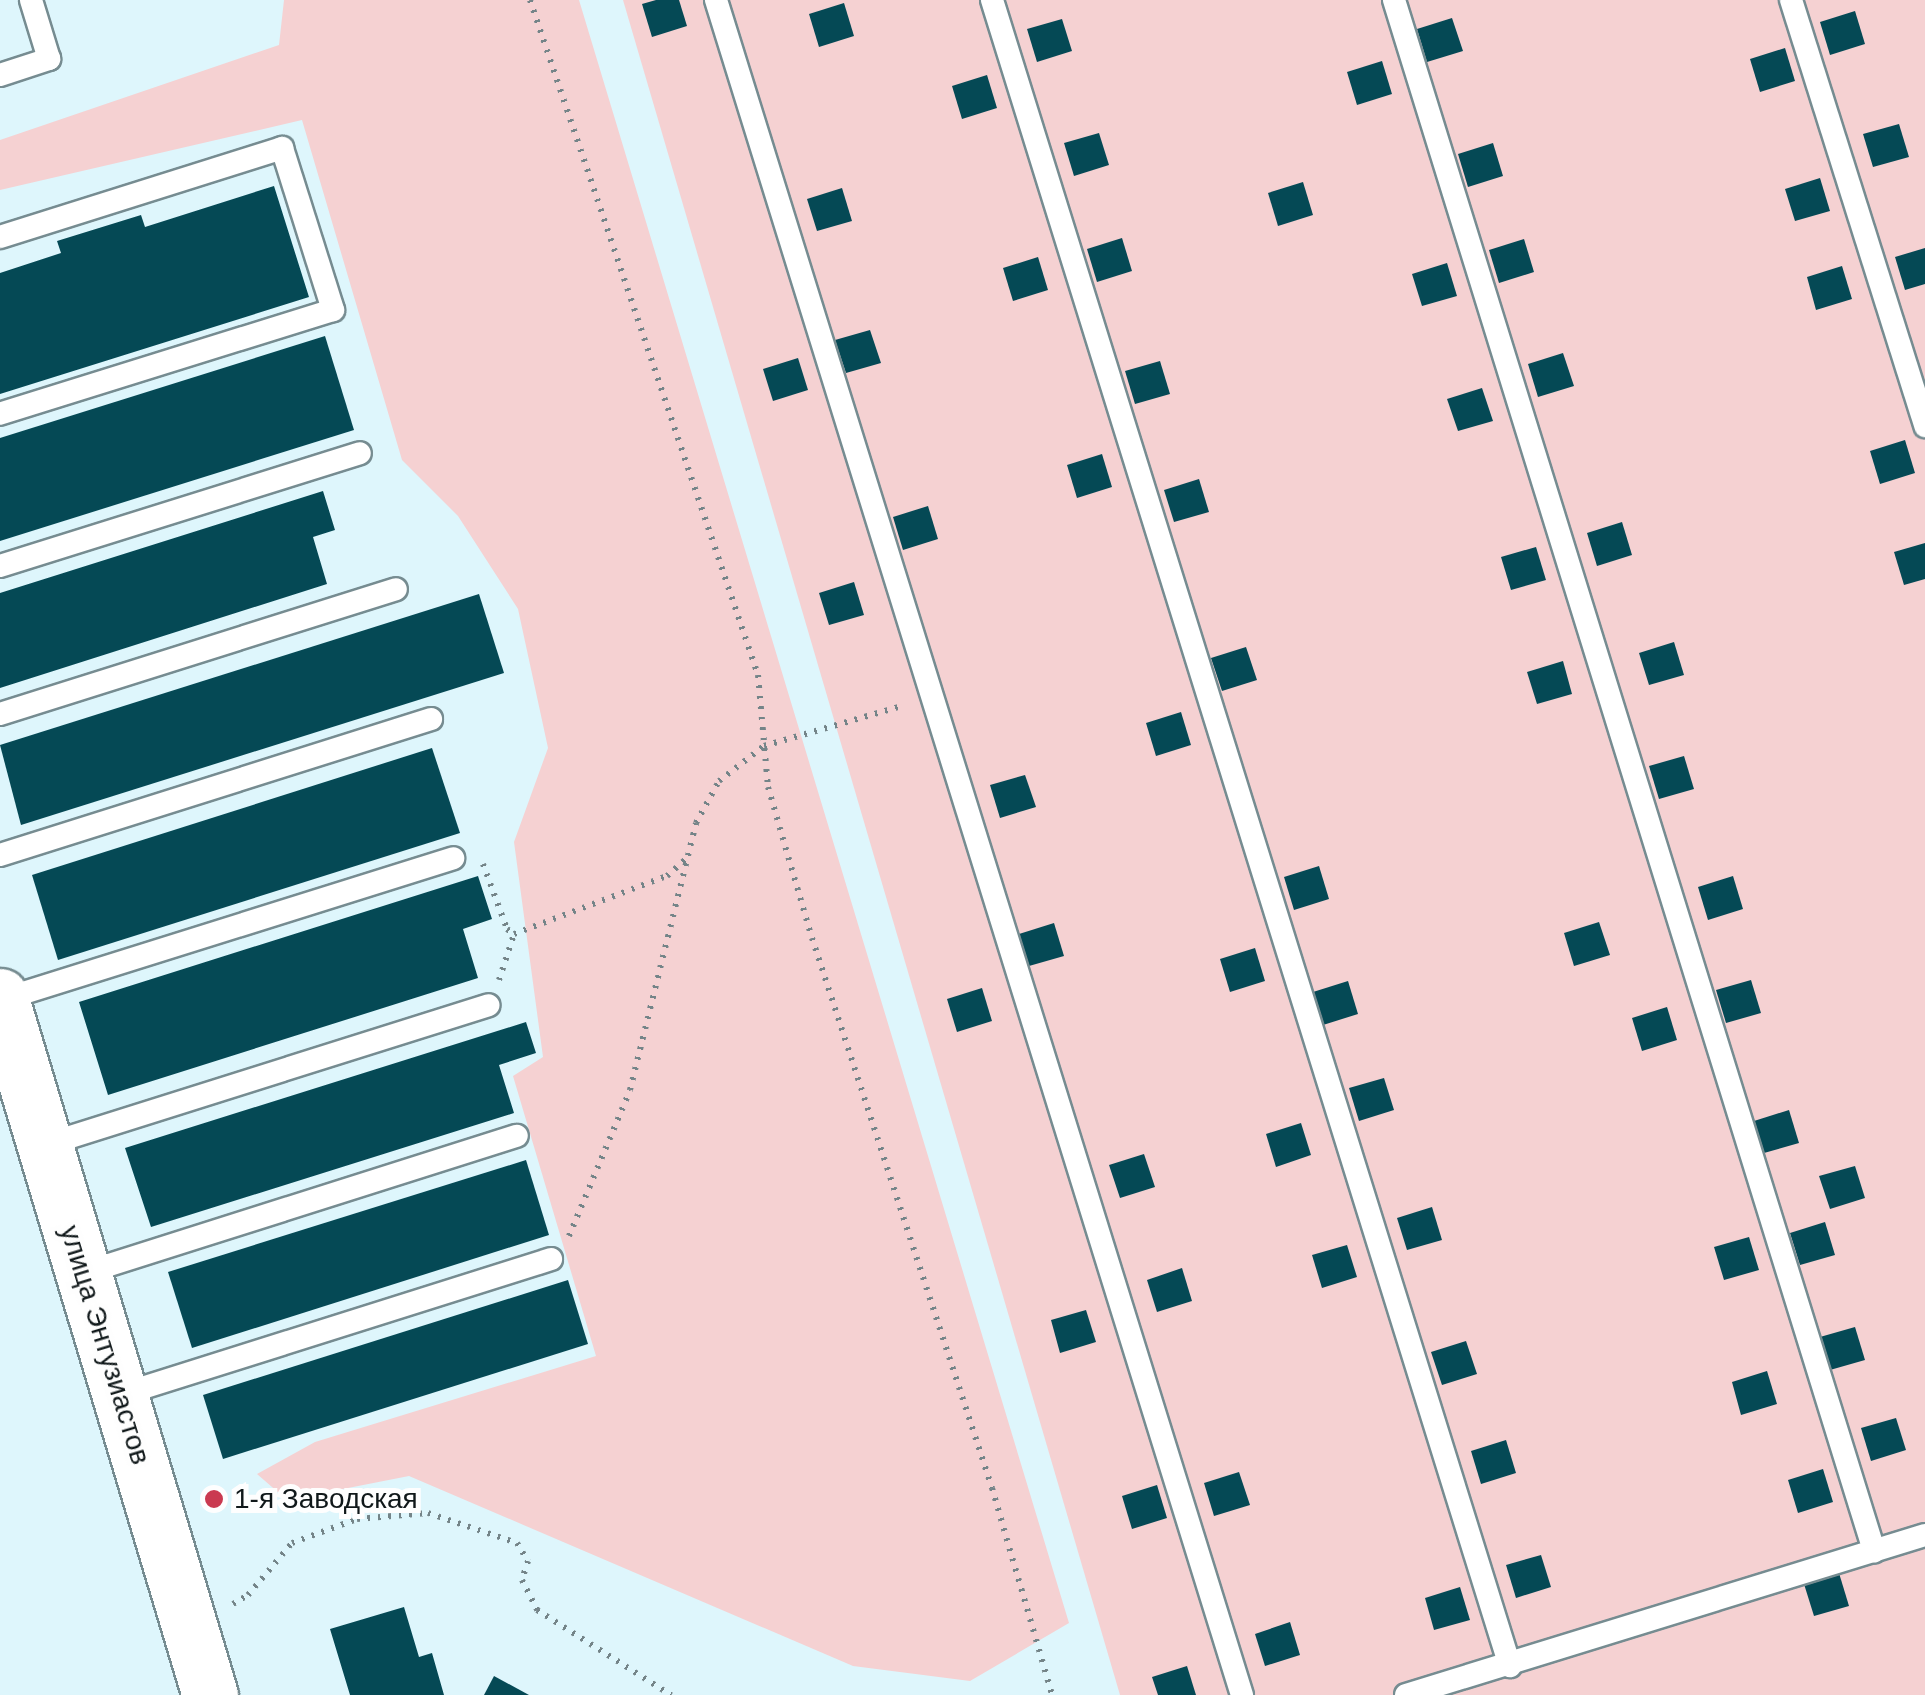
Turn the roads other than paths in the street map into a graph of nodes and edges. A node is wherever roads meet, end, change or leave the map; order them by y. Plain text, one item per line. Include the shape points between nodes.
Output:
1 (30, 0) edge
2 (716, 0) edge
3 (992, 0) edge
4 (1394, 0) edge
5 (1791, 0) edge
6 (0, 75) edge
7 (0, 237) edge
8 (0, 414) edge
9 (1925, 426) edge
10 (360, 454) dead end
11 (0, 566) edge
12 (396, 589) dead end
13 (0, 714) edge
14 (431, 719) dead end
15 (0, 855) edge
16 (452, 858) road end
17 (1, 998) edge
18 (488, 1005) road end
19 (13, 1084) edge
20 (518, 1136) dead end
21 (45, 1144) junction
22 (551, 1259) road end
23 (84, 1273) junction
24 (120, 1395) junction
25 (1925, 1535) edge
26 (1874, 1550) junction
27 (1510, 1666) junction
28 (210, 1695) edge
29 (1242, 1695) edge
30 (1406, 1695) edge

1 - 6 lane via 50,59
2 - 29 lane
3 - 27 lane
4 - 26 lane
5 - 9 lane
7 - 8 lane via 282,148 333,310
10 - 11 lane
12 - 13 lane
14 - 15 lane
16 - 17 lane
17 - 19 main road, улица Энтузиастов
18 - 21 lane
19 - 21 main road, улица Энтузиастов
20 - 23 lane
21 - 23 main road, улица Энтузиастов
22 - 24 lane
23 - 24 main road, улица Энтузиастов
24 - 28 main road, улица Энтузиастов
25 - 26 lane
26 - 27 lane
27 - 30 lane

